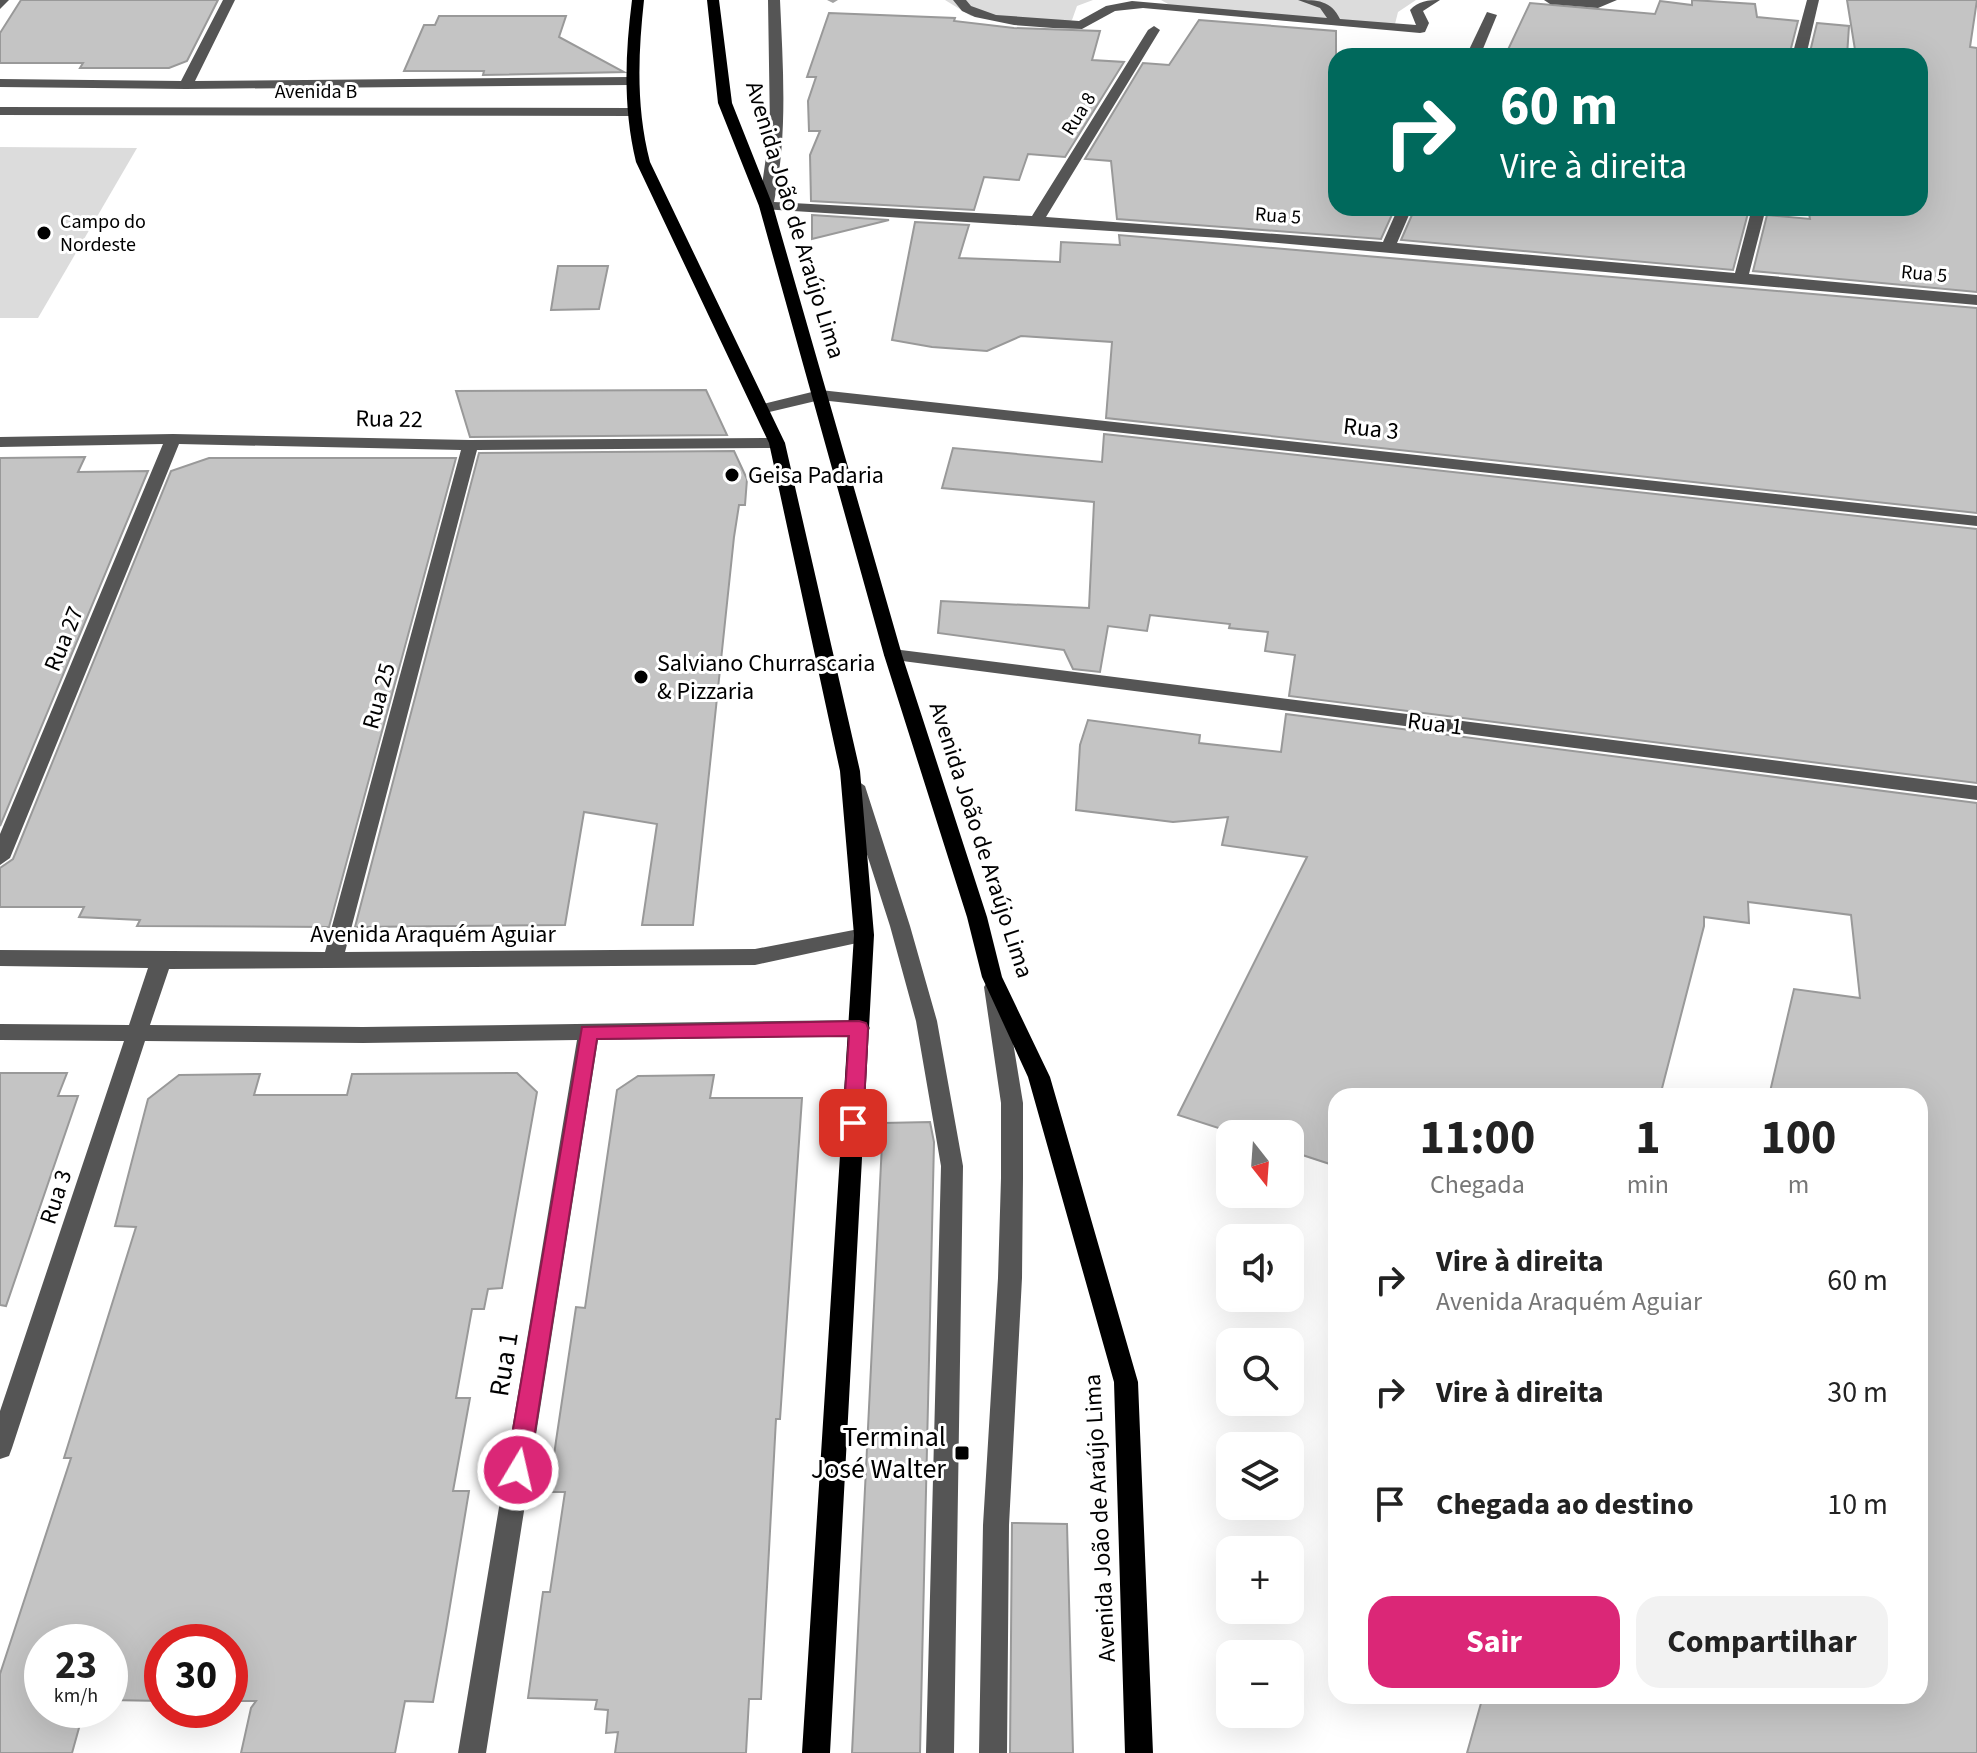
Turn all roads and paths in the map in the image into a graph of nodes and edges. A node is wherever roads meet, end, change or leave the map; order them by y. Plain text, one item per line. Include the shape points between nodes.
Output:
1 (3, 0) edge
2 (229, 0) edge
3 (774, 0) edge
4 (959, 0) edge
5 (1272, 0) edge
6 (1304, 0) edge
7 (1434, 0) edge
8 (1550, 0) edge
9 (1611, 0) edge
10 (1813, 0) edge
11 (639, 1) edge
12 (712, 1) edge
13 (0, 5) edge
14 (1253, 15) junction
15 (1491, 15) dead end
16 (1335, 22) junction
17 (1154, 30) dead end
18 (1477, 48) edge
19 (1801, 48) edge
20 (630, 81) junction
21 (0, 83) edge
22 (186, 85) junction
23 (0, 111) edge
24 (632, 112) junction
25 (766, 206) junction
26 (1401, 216) edge
27 (1757, 216) edge
28 (1037, 219) junction
29 (1389, 244) junction
30 (1741, 277) junction
31 (1977, 300) edge
32 (820, 395) junction
33 (761, 409) junction
34 (173, 439) junction
35 (0, 442) edge
36 (777, 443) junction
37 (470, 445) junction
38 (1977, 521) edge
39 (893, 655) junction
40 (850, 771) junction
41 (1977, 793) edge
42 (0, 858) edge
43 (864, 935) junction
44 (0, 958) edge
45 (333, 960) junction
46 (161, 961) junction
47 (992, 977) junction
48 (859, 1028) junction
49 (0, 1032) edge
50 (138, 1032) junction
51 (589, 1032) junction
52 (0, 1448) edge
53 (472, 1753) edge
54 (816, 1753) edge
55 (940, 1753) edge
56 (993, 1753) edge
57 (1139, 1753) edge

1 - 13 street
2 - 22 street
3 - 25 street via 778,140
4 - 14 street via 965,10 990,18 1082,25 1100,8 1132,0
5 - 14 street
6 - 16 street via 1322,3
7 - 16 street via 1416,10 1423,23 1420,29
8 - 9 street
10 - 19 street
11 - 20 main road
12 - 25 main road, Avenida João de Araújo Lima via 725,103
14 - 16 street
15 - 18 street
17 - 28 street, Rua 8
20 - 22 street, Avenida B
20 - 24 main road
21 - 22 street, Avenida B
23 - 24 street, Avenida B
24 - 33 main road via 643,162
25 - 28 street, Rua 5
25 - 32 main road, Avenida João de Araújo Lima
26 - 29 street
27 - 30 street
28 - 29 street, Rua 5
29 - 30 street, Rua 5
30 - 31 street, Rua 5
32 - 33 street, Rua 3
32 - 38 street, Rua 3
32 - 39 main road, Avenida João de Araújo Lima
33 - 36 main road
34 - 35 street, Rua 22
34 - 37 street, Rua 22
34 - 42 street, Rua 27
36 - 37 street, Rua 22
36 - 40 main road
37 - 45 street, Rua 25
39 - 41 street, Rua 1
39 - 47 main road, Avenida João de Araújo Lima
40 - 43 main road
40 - 55 street via 911,957 952,1166
43 - 45 street, Avenida Araquém Aguiar via 755,957
43 - 48 main road
44 - 46 street, Avenida Araquém Aguiar
45 - 46 street, Avenida Araquém Aguiar
46 - 50 street, Rua 3
47 - 56 street via 1012,1103
47 - 57 main road, Avenida João de Araújo Lima via 1039,1077 1126,1382
48 - 51 street
48 - 54 main road
49 - 50 street
50 - 51 street
50 - 52 street, Rua 3
51 - 53 street, Rua 1

